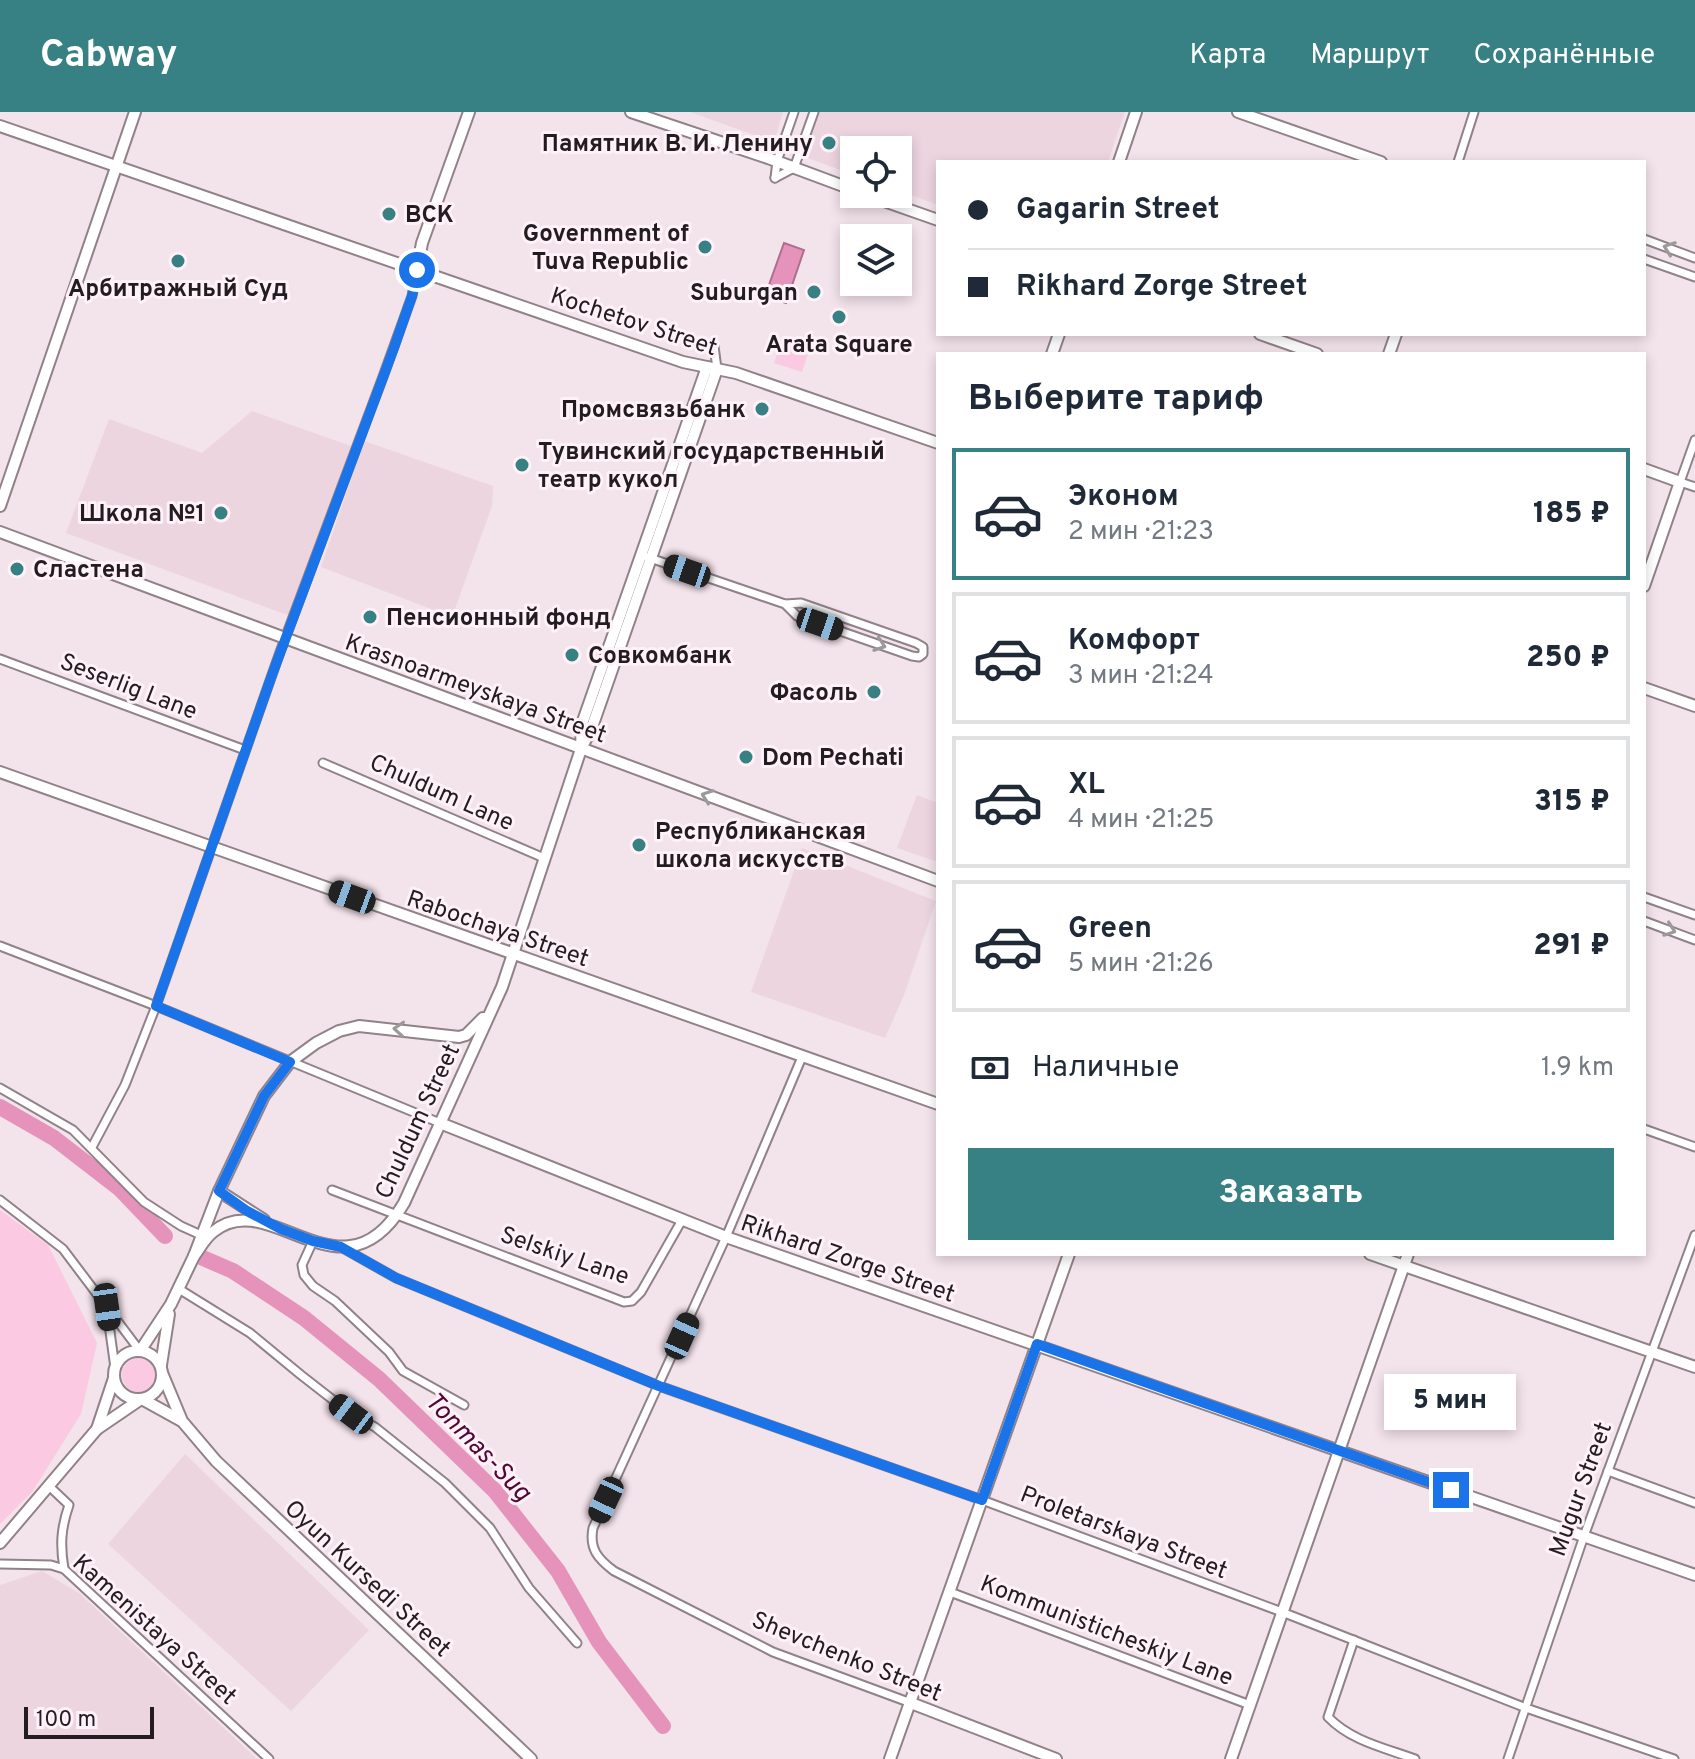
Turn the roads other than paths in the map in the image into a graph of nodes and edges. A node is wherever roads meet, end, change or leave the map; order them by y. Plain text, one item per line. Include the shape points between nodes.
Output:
1 (135, 112) edge
2 (469, 112) edge
3 (631, 112) edge
4 (794, 112) edge
5 (814, 112) edge
6 (1136, 112) edge
7 (1238, 112) edge
8 (1474, 112) edge
9 (0, 126) edge
10 (1120, 160) edge
11 (1375, 160) edge
12 (1459, 160) edge
13 (777, 161) junction
14 (117, 166) junction
15 (794, 168) junction
16 (840, 185) edge
17 (904, 208) edge
18 (936, 219) edge
19 (1646, 240) edge
20 (1695, 258) edge
21 (1646, 260) edge
22 (417, 270) junction
23 (1695, 277) edge
24 (1266, 336) edge
25 (1311, 352) edge
26 (712, 368) junction
27 (1695, 440) edge
28 (936, 442) edge
29 (1646, 470) edge
30 (1680, 482) junction
31 (1695, 487) edge
32 (0, 506) edge
33 (0, 532) edge
34 (646, 557) junction
35 (1646, 580) edge
36 (785, 604) junction
37 (287, 639) junction
38 (0, 659) edge
39 (1646, 689) edge
40 (1695, 706) edge
41 (581, 749) junction
42 (245, 750) junction
43 (323, 763) dead end
44 (0, 772) edge
45 (212, 846) junction
46 (544, 858) junction
47 (936, 880) edge
48 (1646, 898) edge
49 (1695, 915) edge
50 (1646, 922) edge
51 (1695, 940) edge
52 (0, 946) edge
53 (513, 954) junction
54 (156, 1006) junction
55 (492, 1007) junction
56 (459, 1037) junction
57 (470, 1054) junction
58 (802, 1057) junction
59 (290, 1062) junction
60 (0, 1088) edge
61 (936, 1103) edge
62 (440, 1123) junction
63 (1646, 1130) edge
64 (92, 1147) junction
65 (1695, 1147) edge
66 (332, 1190) dead end
67 (219, 1191) junction
68 (0, 1200) edge
69 (397, 1215) junction
70 (682, 1220) junction
71 (281, 1229) junction
72 (201, 1235) junction
73 (1695, 1235) edge
74 (726, 1237) junction
75 (313, 1241) junction
76 (341, 1247) junction
77 (194, 1256) junction
78 (1068, 1256) edge
79 (1376, 1256) edge
80 (1407, 1256) edge
81 (1404, 1266) junction
82 (179, 1289) junction
83 (171, 1304) junction
84 (107, 1307) junction
85 (1037, 1344) junction
86 (140, 1351) junction
87 (1650, 1352) junction
88 (1695, 1367) edge
89 (162, 1369) junction
90 (115, 1372) junction
91 (659, 1386) junction
92 (141, 1399) junction
93 (464, 1405) dead end
94 (182, 1421) junction
95 (97, 1429) junction
96 (1338, 1450) junction
97 (1608, 1471) junction
98 (50, 1487) junction
99 (982, 1500) junction
100 (1695, 1503) edge
101 (1584, 1536) junction
102 (0, 1543) edge
103 (0, 1564) edge
104 (64, 1569) junction
105 (1695, 1575) edge
106 (950, 1592) junction
107 (1282, 1612) junction
108 (1354, 1640) junction
109 (577, 1643) dead end
110 (911, 1703) junction
111 (1250, 1705) junction
112 (1526, 1708) junction
113 (269, 1759) edge
114 (531, 1759) edge
115 (890, 1759) edge
116 (1056, 1759) edge
117 (1231, 1759) edge
118 (1415, 1759) edge
119 (1508, 1759) edge
120 (1674, 1759) edge

1 - 14 street
2 - 22 street
3 - 13 street
4 - 13 street
5 - 15 street
6 - 10 street
7 - 11 street
8 - 12 street
9 - 14 street, Kochetov Street
13 - 15 street
14 - 22 street, Kochetov Street
14 - 32 street
15 - 16 street
17 - 18 street
20 -> 19 street
21 - 23 street
22 - 26 street, Kochetov Street
22 - 37 street via 394,348
24 - 25 street
26 - 28 street, Kochetov Street
26 - 34 street, Chuldum Street
27 - 30 street
29 - 30 street
30 - 31 street
30 - 35 street
33 - 37 street, Krasnoarmeyskaya Street
34 - 36 street
34 - 41 street, Chuldum Street
36 -> 36 street via 797,616 912,656 923,654 916,643 801,603
37 - 41 street, Krasnoarmeyskaya Street
37 - 42 street
38 - 42 street, Seserlig Lane
39 - 40 street
41 - 46 street, Chuldum Street
47 -> 41 street, Krasnoarmeyskaya Street
42 - 45 street
43 - 46 street, Chuldum Lane
44 - 45 street, Rabochaya Street
45 - 53 street, Rabochaya Street
45 - 54 street
46 - 53 street, Chuldum Street
48 - 49 street
50 -> 51 street
52 - 54 street, Rikhard Zorge Street
53 - 55 street, Chuldum Street
53 - 58 street, Rabochaya Street
54 - 59 street, Rikhard Zorge Street
54 - 64 street via 125,1085
55 - 56 street, Chuldum Street via 476,1027
55 - 57 street, Chuldum Street
56 - 57 street
56 -> 59 street, Chuldum Street via 359,1026 339,1031
57 - 62 street, Chuldum Street
58 - 61 street, Rabochaya Street
58 - 74 street
59 - 62 street, Rikhard Zorge Street
59 - 67 street, Chuldum Street via 264,1096
60 - 64 street via 49,1114
62 - 69 street, Chuldum Street
62 - 70 street, Rikhard Zorge Street
63 - 65 street
64 - 72 street via 144,1202
66 - 69 street
67 - 71 street
67 - 72 street, Chuldum Street
68 - 84 street via 63,1249
69 - 70 street, Selskiy Lane via 624,1302 641,1292
69 - 76 street, Chuldum Street via 373,1238
70 - 74 street, Rikhard Zorge Street
71 - 75 street, Chuldum Street
71 - 77 street, Chuldum Street via 230,1223 211,1233
72 - 77 street, Chuldum Street
73 - 87 street, Mugur Street
74 - 85 street, Rikhard Zorge Street
74 - 91 street
75 - 76 street, Chuldum Street
75 - 93 street via 302,1265 313,1286 335,1301 403,1371
76 - 91 street, Proletarskaya Street via 396,1278
77 - 82 street, Chuldum Street
78 - 85 street
79 - 81 street
80 - 81 street
81 - 87 street
81 - 96 street
82 - 83 street, Chuldum Street
82 - 109 street via 250,1333 445,1483 490,1528 529,1588
83 - 86 street, Chuldum Street
83 - 89 street, Chuldum Street
84 - 86 street
84 - 90 street
85 - 96 street, Rikhard Zorge Street
85 - 99 street
86 - 89 street
86 - 90 street via 123,1356
87 - 88 street
87 - 97 street, Mugur Street
89 - 92 street via 160,1387
89 - 94 street, Oyun Kursedi Street
90 - 92 street via 120,1391
90 - 95 street
91 - 99 street, Proletarskaya Street
91 - 110 street, Shevchenko Street via 593,1528 592,1547 602,1563 773,1652
92 - 94 street, Oyun Kursedi Street
92 - 95 street
94 - 114 street, Oyun Kursedi Street via 216,1461
95 - 98 street
96 - 101 street, Rikhard Zorge Street
96 - 107 street
97 - 100 street
97 - 101 street, Mugur Street
98 - 102 street
98 - 104 street via 69,1505 60,1547
99 - 106 street
99 - 107 street, Proletarskaya Street
101 - 105 street, Rikhard Zorge Street
101 - 112 street, Mugur Street
103 - 104 street, Kamenistaya Street
104 - 113 street, Kamenistaya Street
106 - 110 street
106 - 111 street, Kommunisticheskiy Lane
107 - 108 street, Proletarskaya Street
107 - 111 street
108 - 112 street, Proletarskaya Street
108 - 118 street via 1328,1717 1359,1739
110 - 115 street
110 - 116 street, Shevchenko Street
111 - 117 street
112 - 119 street, Mugur Street
112 - 120 street, Proletarskaya Street

